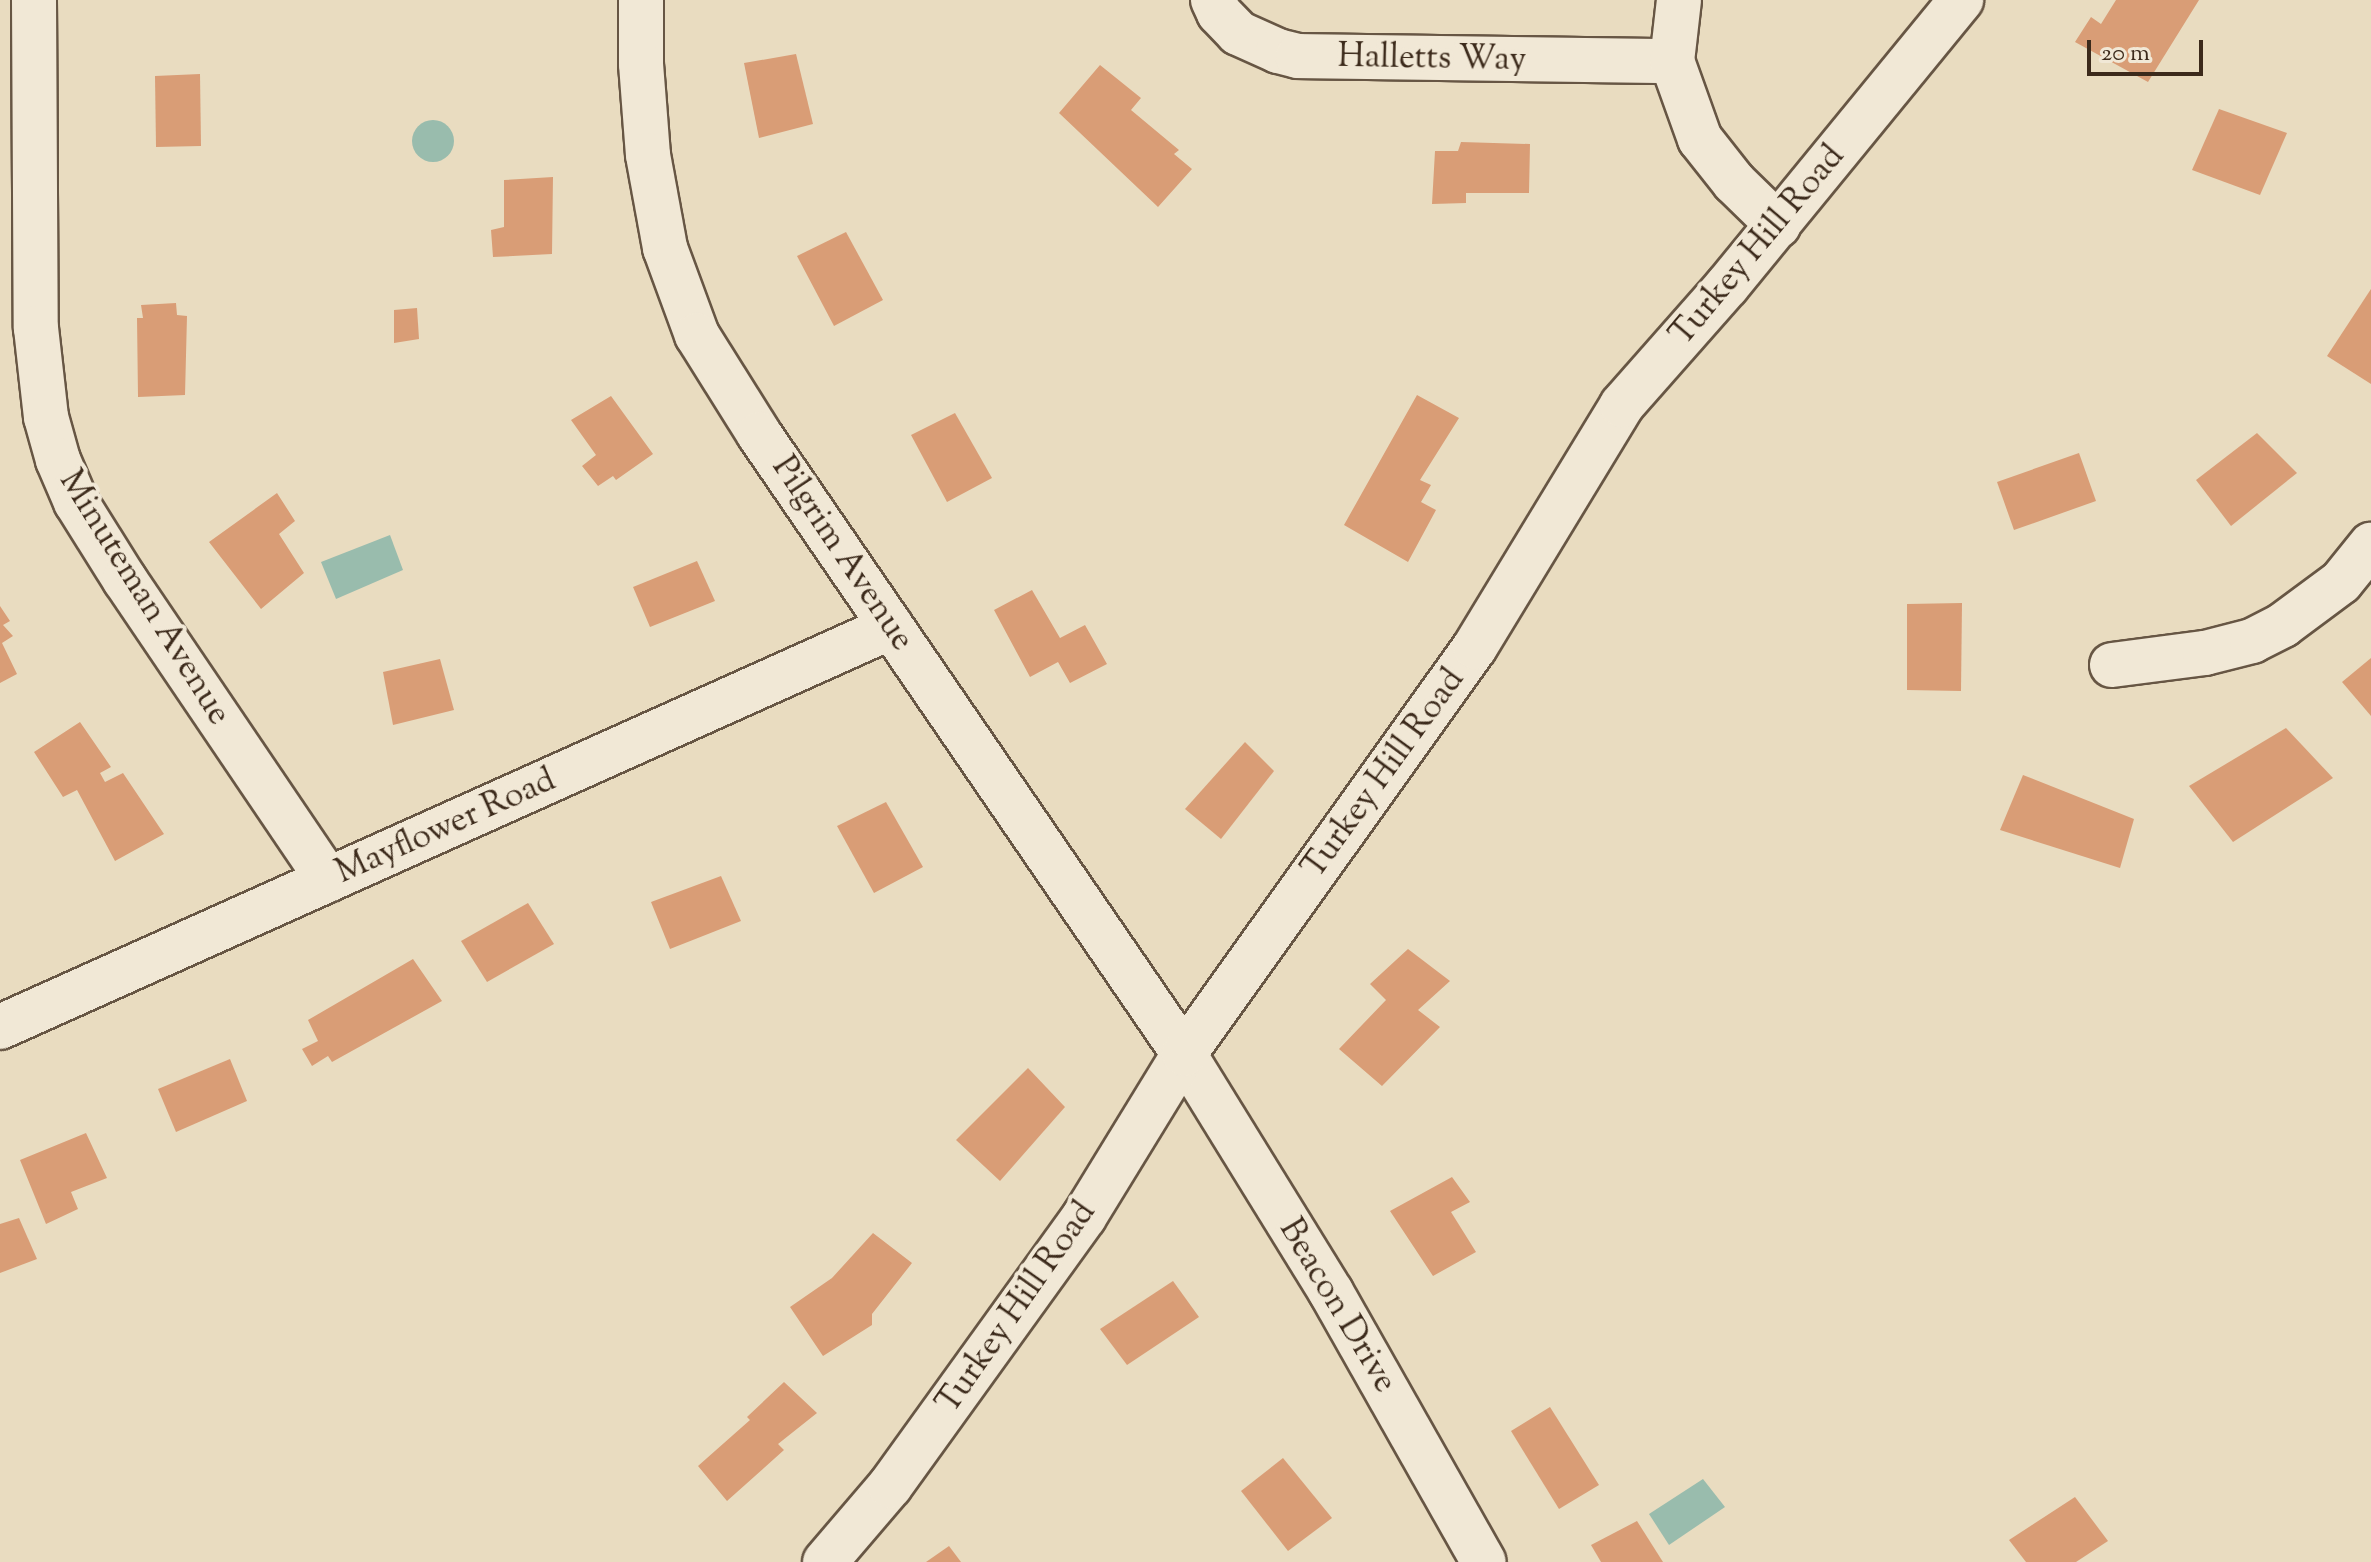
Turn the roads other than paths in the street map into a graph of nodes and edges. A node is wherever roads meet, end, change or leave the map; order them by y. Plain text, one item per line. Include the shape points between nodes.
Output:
1 (34, 0) edge
2 (641, 0) edge
3 (1213, 0) edge
4 (1679, 0) edge
5 (1961, 0) edge
6 (1672, 61) junction
7 (1778, 225) junction
8 (2371, 545) edge
9 (891, 627) junction
10 (2112, 665) dead end
11 (328, 880) junction
12 (0, 1027) edge
13 (1184, 1054) junction
14 (825, 1562) edge
15 (1484, 1562) edge

1 - 11 street, Minuteman Avenue via 36,328 46,417 58,460 76,502 125,580
2 - 9 street, Pilgrim Avenue via 648,155 665,248 697,335
3 - 6 street, Halletts Way via 1238,33 1298,56
4 - 6 street
5 - 7 street, Turkey Hill Road
6 - 7 street via 1700,139
7 - 13 street, Turkey Hill Road via 1622,405 1475,647
8 - 10 street via 2341,582 2252,641
9 - 11 street, Mayflower Road
9 - 13 street, Pilgrim Avenue
11 - 12 street, Mayflower Road
13 - 14 street, Turkey Hill Road via 1084,1217 890,1486
13 - 15 street, Beacon Drive via 1331,1292

